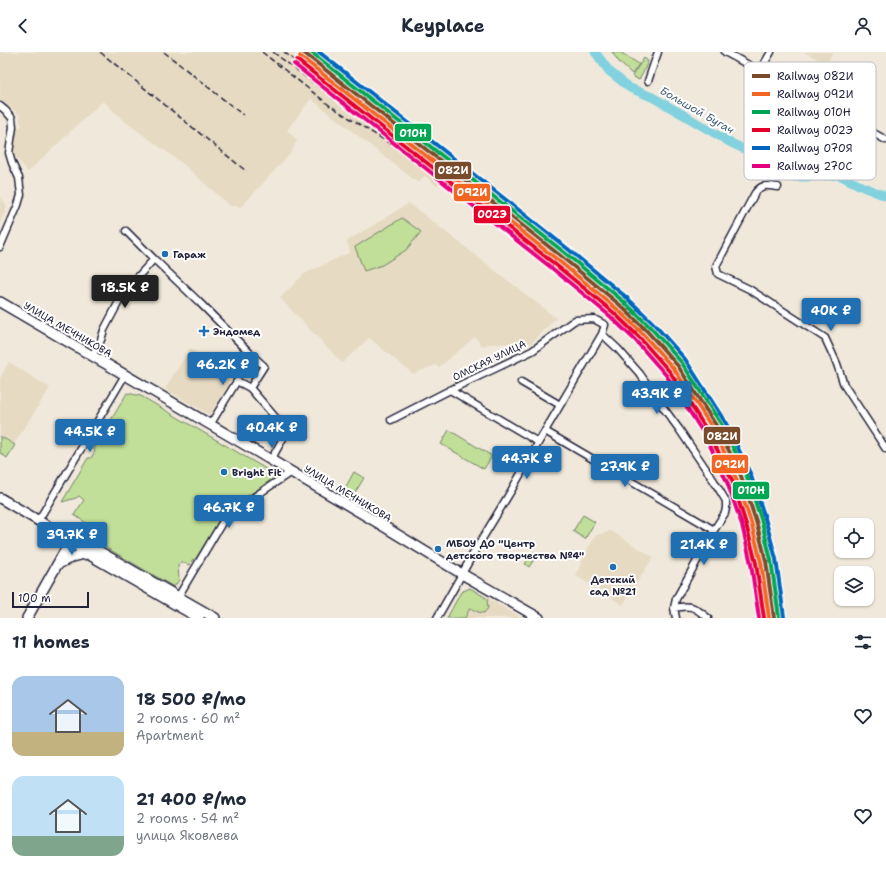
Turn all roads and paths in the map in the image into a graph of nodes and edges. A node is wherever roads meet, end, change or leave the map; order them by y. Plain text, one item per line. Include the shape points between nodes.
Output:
1 (658, 52) edge
2 (726, 52) edge
3 (771, 52) edge
4 (744, 62) edge
5 (765, 62) edge
6 (648, 81) dead end
7 (0, 106) edge
8 (876, 135) edge
9 (886, 140) edge
10 (778, 187) dead end
11 (126, 231) dead end
12 (0, 247) edge
13 (154, 259) junction
14 (0, 302) edge
15 (602, 334) junction
16 (92, 356) junction
17 (124, 375) junction
18 (521, 382) dead end
19 (250, 388) junction
20 (450, 390) junction
21 (560, 406) junction
22 (391, 420) dead end
23 (210, 425) junction
24 (545, 431) junction
25 (538, 442) junction
26 (886, 449) edge
27 (271, 460) junction
28 (291, 472) junction
29 (0, 498) edge
30 (38, 521) junction
31 (714, 530) junction
32 (70, 540) junction
33 (88, 554) junction
34 (56, 566) junction
35 (462, 574) junction
36 (176, 600) junction
37 (675, 613) edge
38 (27, 618) edge
39 (199, 618) edge
40 (215, 618) edge
41 (437, 618) edge
42 (538, 618) edge
43 (681, 618) edge
44 (708, 618) edge

1 - 6 street
2 - 4 street
3 - 5 street
7 - 12 street via 12,118 9,153 19,178 21,195
8 - 9 street
10 - 26 street via 764,186 755,193 716,266 718,274 749,289 825,338 844,385
11 - 13 street
13 - 16 street via 124,292
13 - 19 street via 264,366
14 - 16 street, УЛИЦА МЕЧНИКОВА
15 - 20 street, ОМСКАЯ УЛИЦА via 605,326 594,319 575,320 532,351
15 - 21 street
15 - 31 street via 640,374 679,428 726,501 724,513
16 - 17 street, УЛИЦА МЕЧНИКОВА
17 - 23 street, УЛИЦА МЕЧНИКОВА
17 - 30 street
18 - 21 street
19 - 23 street via 237,381
19 - 27 street via 288,431
20 - 22 street, ОМСКАЯ УЛИЦА
20 - 25 street
21 - 24 street
23 - 27 street, УЛИЦА МЕЧНИКОВА
24 - 25 street
24 - 31 street
25 - 35 street
27 - 28 street, УЛИЦА МЕЧНИКОВА
28 - 35 street, УЛИЦА МЕЧНИКОВА
28 - 36 street via 226,516
29 - 30 street
30 - 32 street
31 - 37 street via 676,599
32 - 33 street
32 - 34 street
32 - 36 street via 84,542
33 - 34 street via 70,557
33 - 36 street
34 - 38 street
35 - 41 street
35 - 42 street, УЛИЦА МЕЧНИКОВА
36 - 39 street
36 - 40 street
37 - 43 street
37 - 44 street via 686,605 696,608

